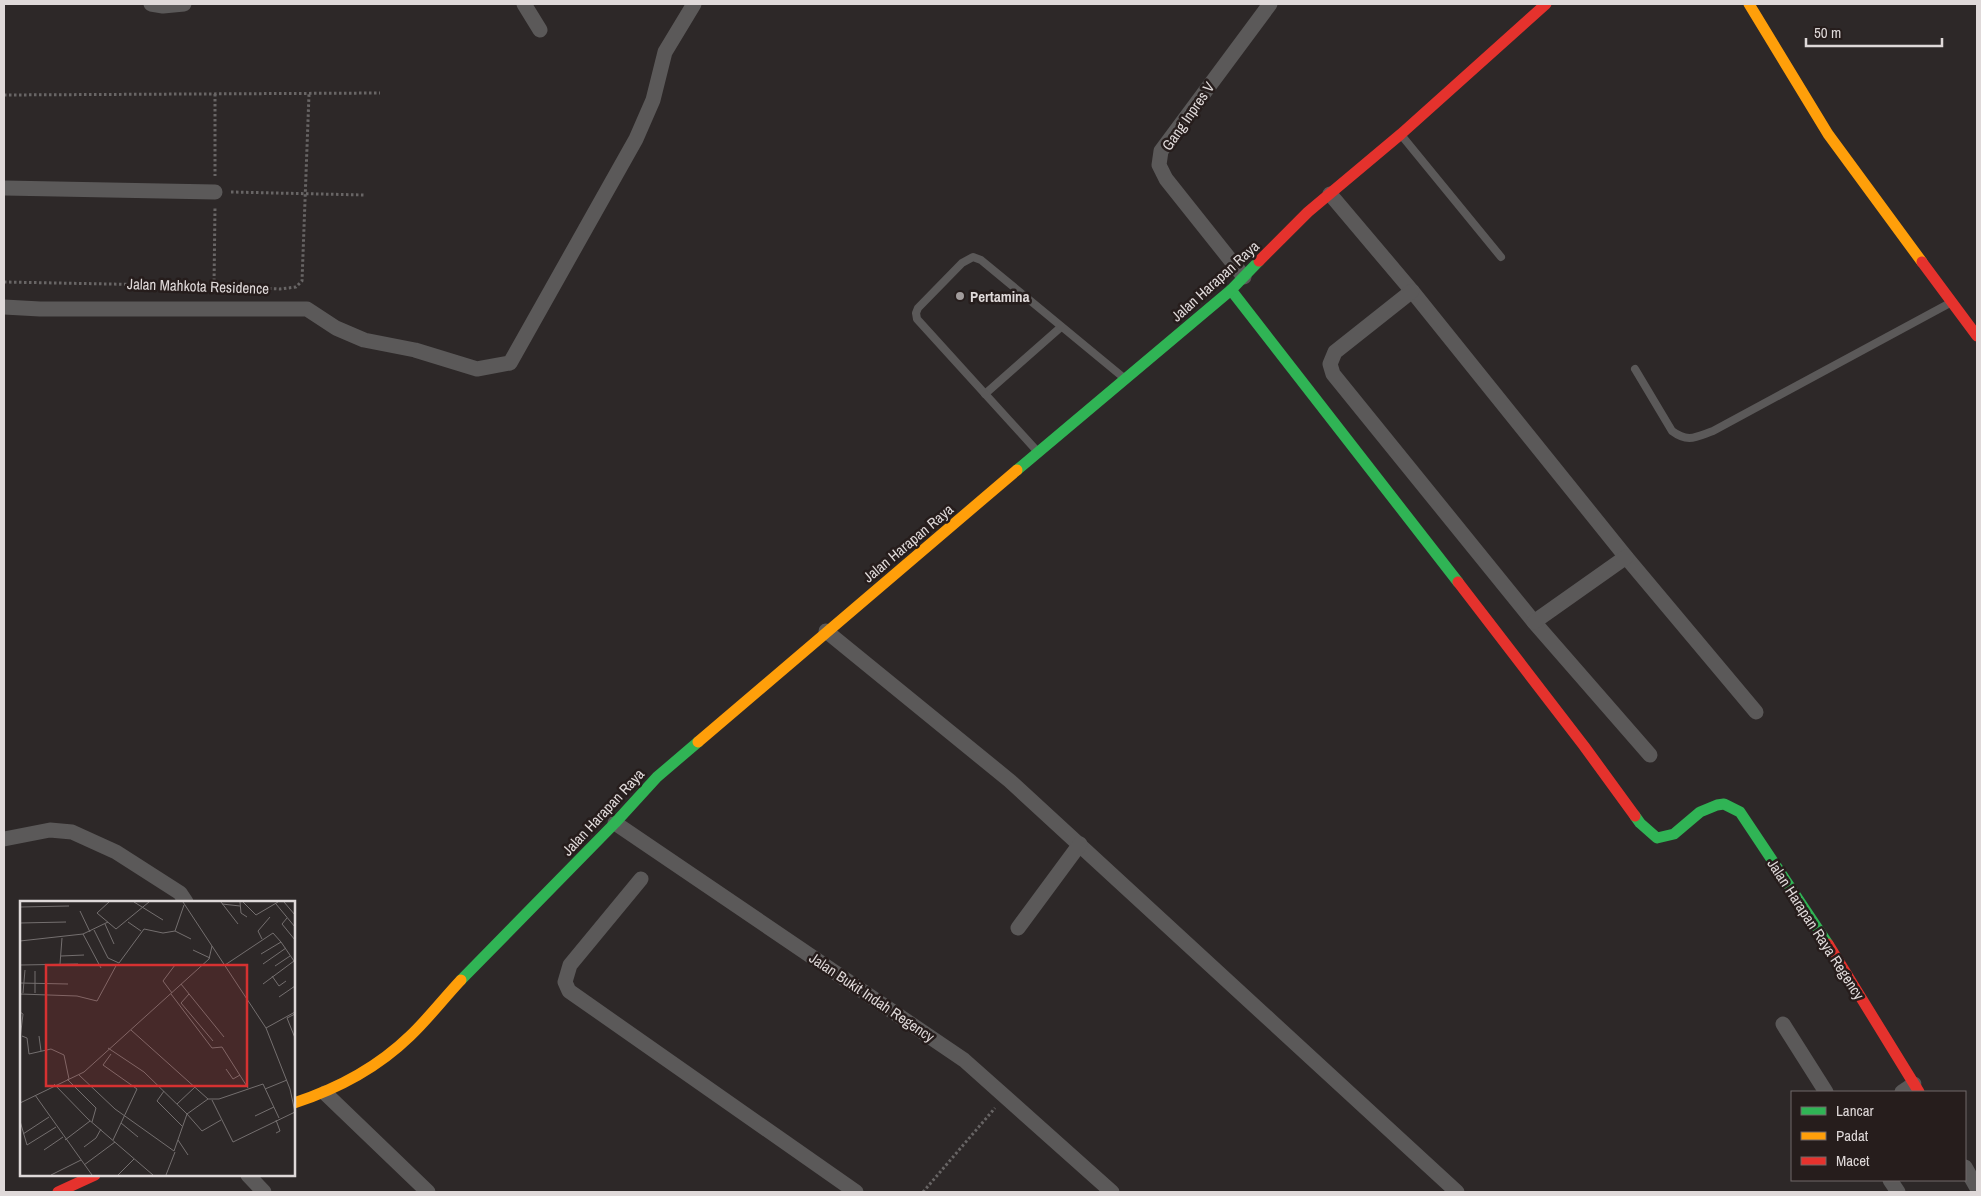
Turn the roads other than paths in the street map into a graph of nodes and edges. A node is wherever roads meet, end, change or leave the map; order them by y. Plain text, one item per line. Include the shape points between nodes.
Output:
1 (151, 4) edge
2 (184, 4) edge
3 (524, 4) edge
4 (694, 4) edge
5 (1270, 4) edge
6 (1546, 4) edge
7 (1753, 5) edge
8 (540, 30) dead end
9 (1401, 134) junction
10 (4, 188) edge
11 (215, 192) road end
12 (1330, 194) junction
13 (1500, 257) dead end
14 (1244, 277) junction
15 (1232, 290) junction
16 (1412, 291) junction
17 (1951, 302) junction
18 (4, 307) edge
19 (1061, 327) junction
20 (1977, 336) edge
21 (1635, 369) dead end
22 (1126, 379) junction
23 (985, 394) junction
24 (1038, 453) junction
25 (1626, 557) junction
26 (1534, 622) junction
27 (826, 631) junction
28 (1756, 712) dead end
29 (1650, 755) dead end
30 (616, 823) junction
31 (4, 839) edge
32 (1080, 844) junction
33 (641, 879) dead end
34 (185, 901) edge
35 (1018, 928) dead end
36 (1783, 1024) dead end
37 (1912, 1089) edge
38 (1825, 1091) edge
39 (325, 1092) junction
40 (295, 1103) edge
41 (1966, 1169) edge
42 (249, 1176) edge
43 (89, 1177) edge
44 (1891, 1181) edge
45 (1977, 1188) edge
46 (58, 1192) edge
47 (94, 1192) edge
48 (264, 1192) edge
49 (428, 1192) edge
50 (856, 1192) edge
51 (1112, 1192) edge
52 (1456, 1192) edge
53 (1898, 1192) edge

1 - 2 street
3 - 8 street
4 - 18 street via 665,52 653,100 636,139 510,363 477,369 415,350 364,340 336,328 307,309
5 - 14 street, Gang Inpres V via 1161,151 1159,165 1166,179
6 - 9 main road, Jalan Harapan Raya
7 - 17 main road via 1828,134
9 - 12 main road, Jalan Harapan Raya
9 - 13 lane
10 - 11 street
12 - 14 main road, Jalan Harapan Raya
12 - 16 street
14 - 15 main road, Jalan Harapan Raya
15 - 22 main road, Jalan Harapan Raya
15 - 37 main road, Jalan Harapan Raya Regency via 1406,513 1640,823 1657,838 1674,834 1700,812 1724,804 1740,812 1850,978
16 - 25 street
16 - 26 street via 1335,352 1330,364 1333,374
17 - 20 main road
17 - 21 lane via 1713,430 1690,439 1680,437 1672,430
19 - 22 lane
19 - 23 lane
19 - 23 lane via 981,260 973,257 962,264 916,313
22 - 24 main road, Jalan Harapan Raya
23 - 24 lane
24 - 27 main road, Jalan Harapan Raya
25 - 26 street
25 - 28 street
26 - 29 street
27 - 30 main road, Jalan Harapan Raya via 657,777
27 - 32 street via 983,757
30 - 39 main road, Jalan Harapan Raya via 471,969 409,1037 363,1073
30 - 51 street, Jalan Bukit Indah Regency via 964,1060
31 - 34 street via 50,830 72,832 116,852 180,893
32 - 35 street
32 - 52 street
33 - 50 street via 570,965 565,982 569,991
36 - 38 street
39 - 40 main road, Jalan Harapan Raya
39 - 49 street
41 - 45 street
42 - 48 street
43 - 46 main road
43 - 47 street
44 - 53 street

